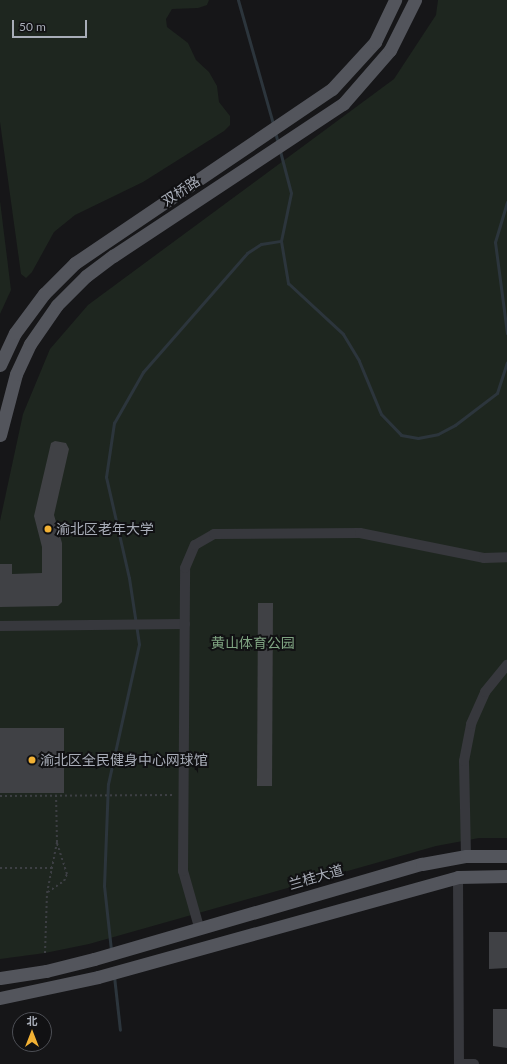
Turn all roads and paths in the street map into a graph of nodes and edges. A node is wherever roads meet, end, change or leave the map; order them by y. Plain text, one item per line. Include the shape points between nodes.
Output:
1 (395, 0) edge
2 (414, 0) edge
3 (0, 364) edge
4 (0, 435) edge
5 (507, 557) edge
6 (185, 624) junction
7 (0, 626) edge
8 (507, 665) edge
9 (184, 795) junction
10 (0, 796) edge
11 (56, 796) junction
12 (57, 842) junction
13 (466, 856) junction
14 (507, 856) edge
15 (0, 868) edge
16 (53, 868) junction
17 (507, 876) edge
18 (458, 877) junction
19 (47, 893) junction
20 (199, 927) junction
21 (45, 953) dead end
22 (0, 978) edge
23 (0, 998) edge
24 (459, 1064) edge
25 (474, 1064) edge

1 - 3 main road, 双桥路 via 375,42 332,89 75,263 44,294 15,333
2 - 4 main road, 双桥路 via 390,50 344,104 86,276 57,305 30,344 16,374
5 - 6 street via 484,558 360,533 214,534 194,545 185,568
6 - 7 street
6 - 9 street
8 - 13 street via 485,692 471,724 464,761
9 - 11 path
9 - 20 street via 183,871
10 - 11 path
11 - 12 path
12 - 16 path
12 - 19 path via 68,874 64,881
13 - 14 main road, 兰桂大道
13 - 20 main road, 兰桂大道 via 422,864
15 - 16 path
16 - 19 path
17 - 18 main road
18 - 23 main road via 98,977
18 - 24 street
19 - 21 path
20 - 22 main road, 兰桂大道 via 94,959 46,971
24 - 25 street

